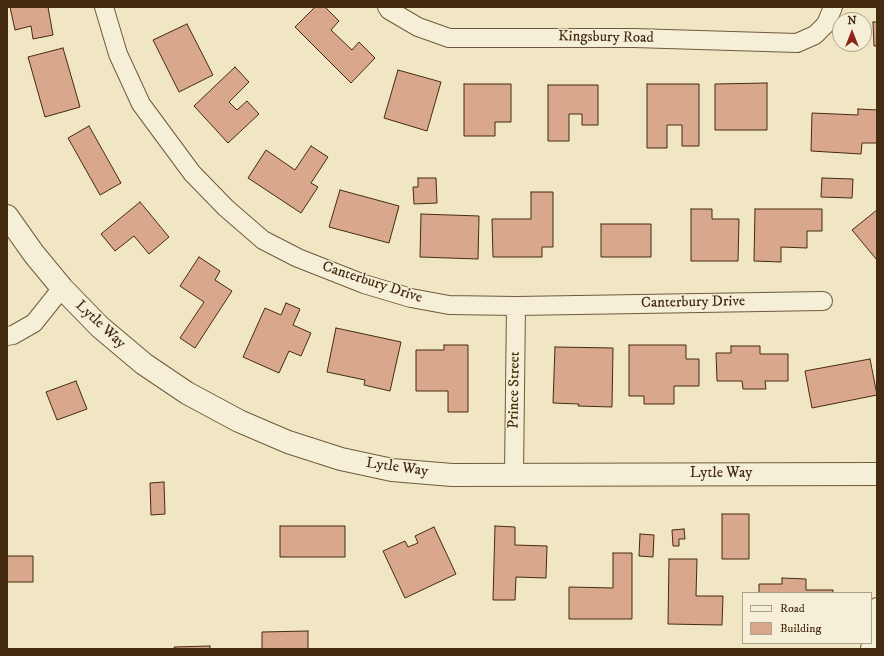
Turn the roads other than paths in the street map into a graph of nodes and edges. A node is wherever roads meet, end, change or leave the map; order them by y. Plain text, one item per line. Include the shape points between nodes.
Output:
1 (104, 7) edge
2 (387, 7) edge
3 (834, 7) edge
4 (7, 216) edge
5 (62, 288) junction
6 (823, 301) dead end
7 (516, 306) junction
8 (7, 336) edge
9 (514, 474) junction
10 (877, 474) edge
11 (877, 607) edge
12 (872, 637) edge

1 - 7 street, Canterbury Drive via 118,54 140,104 192,173 226,208 263,240 298,258 364,284 411,298 449,305
2 - 3 street, Kingsbury Road via 418,27 449,38 634,38 797,43 815,35 826,24
4 - 5 street, Lytle Way
5 - 8 street via 34,323
5 - 9 street, Lytle Way via 100,327 144,364 187,393 239,421 280,439 341,459 392,470 452,475
6 - 7 street, Canterbury Drive
7 - 9 street, Prince Street
9 - 10 street, Lytle Way
11 - 12 street

